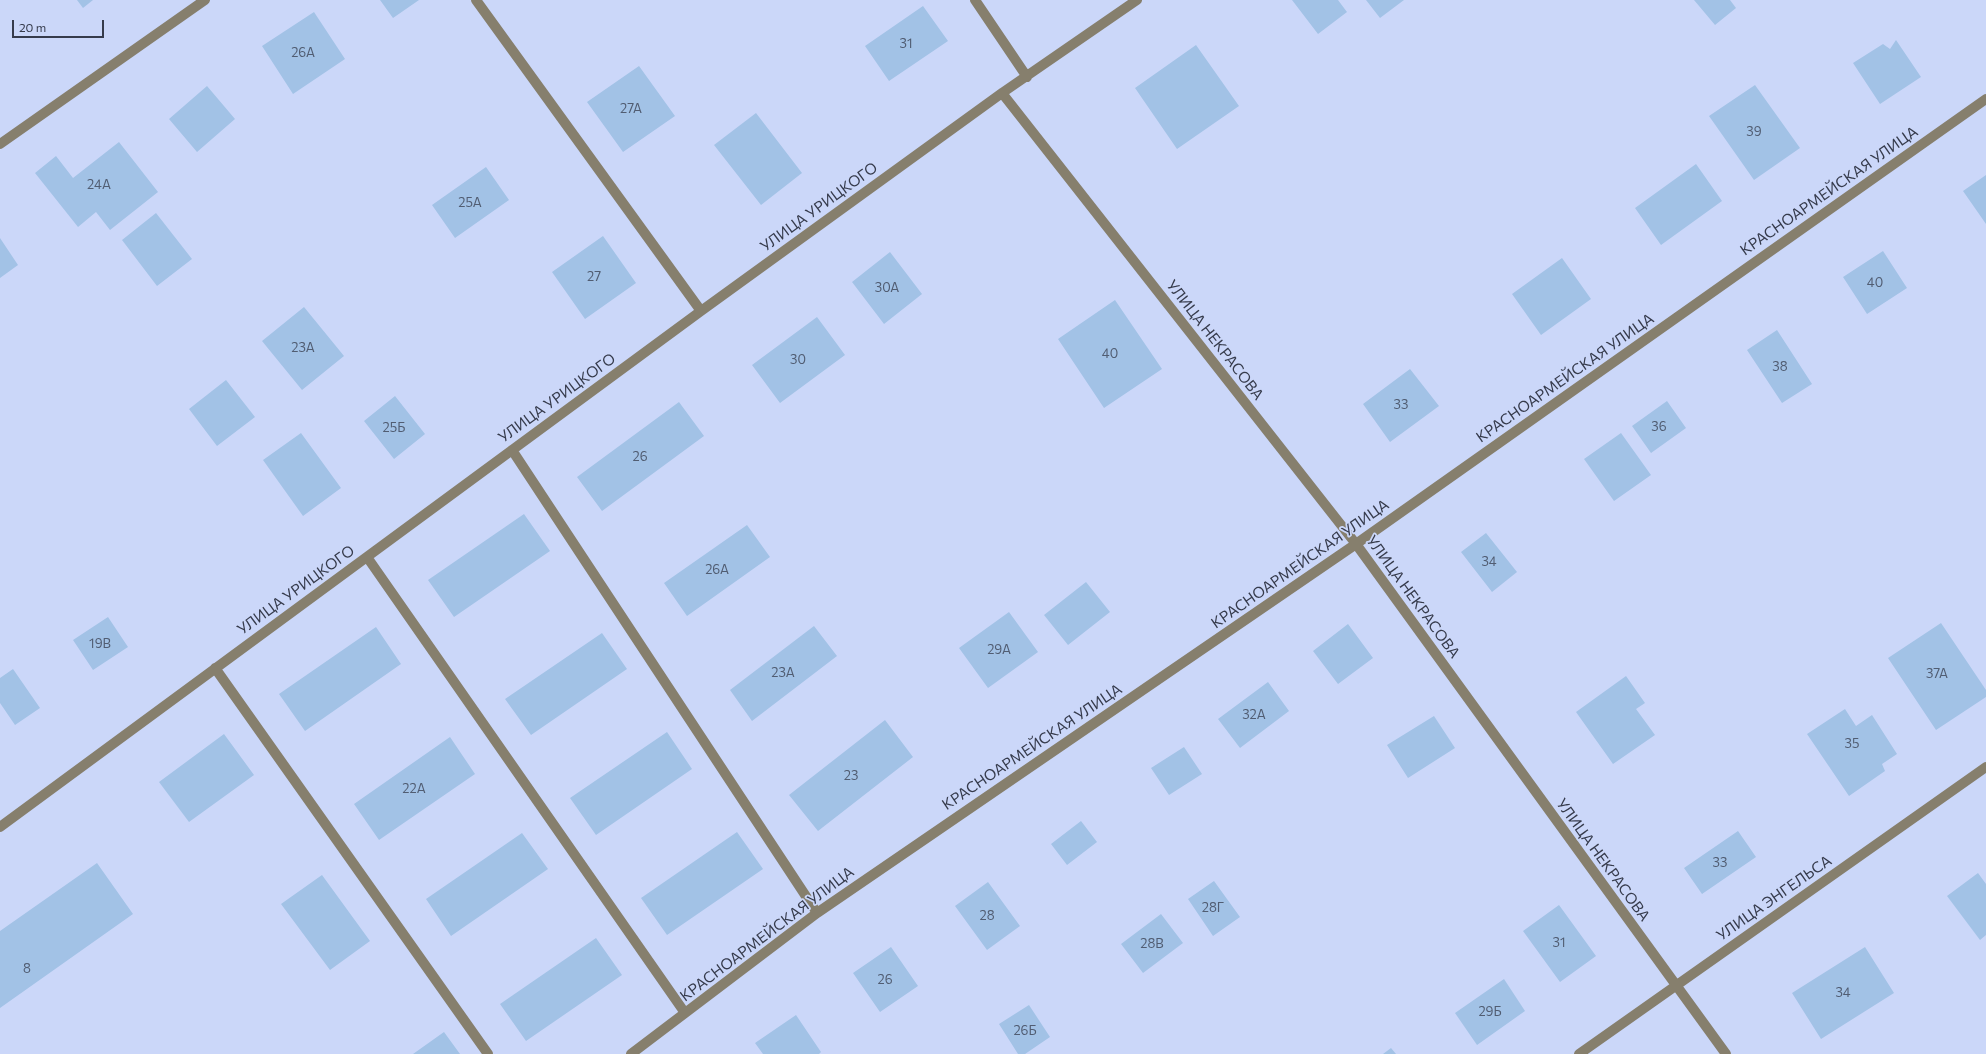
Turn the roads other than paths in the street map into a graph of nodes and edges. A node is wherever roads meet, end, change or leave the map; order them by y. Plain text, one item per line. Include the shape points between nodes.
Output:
1 (205, 0) edge
2 (476, 0) edge
3 (975, 0) edge
4 (1137, 0) edge
5 (1027, 77) junction
6 (1002, 93) junction
7 (1986, 99) edge
8 (0, 144) edge
9 (701, 311) junction
10 (512, 450) junction
11 (1356, 544) junction
12 (367, 557) junction
13 (215, 668) junction
14 (1986, 766) edge
15 (0, 827) edge
16 (817, 913) junction
17 (1676, 986) junction
18 (685, 1014) junction
19 (488, 1054) edge
20 (631, 1054) edge
21 (1579, 1054) edge
22 (1726, 1054) edge

1 - 8 street
2 - 9 street
3 - 5 street
4 - 5 street, УЛИЦА УРИЦКОГО
5 - 6 street, УЛИЦА УРИЦКОГО
6 - 9 street, УЛИЦА УРИЦКОГО
6 - 11 street, УЛИЦА НЕКРАСОВА
7 - 11 street, КРАСНОАРМЕЙСКАЯ УЛИЦА
9 - 10 street, УЛИЦА УРИЦКОГО
10 - 12 street, УЛИЦА УРИЦКОГО
10 - 16 street
11 - 16 street, КРАСНОАРМЕЙСКАЯ УЛИЦА
11 - 17 street, УЛИЦА НЕКРАСОВА
12 - 13 street, УЛИЦА УРИЦКОГО
12 - 18 street
13 - 15 street, УЛИЦА УРИЦКОГО
13 - 19 street
14 - 17 street, УЛИЦА ЭНГЕЛЬСА
16 - 18 street, КРАСНОАРМЕЙСКАЯ УЛИЦА
17 - 21 street, УЛИЦА ЭНГЕЛЬСА
17 - 22 street, УЛИЦА НЕКРАСОВА
18 - 20 street, КРАСНОАРМЕЙСКАЯ УЛИЦА

